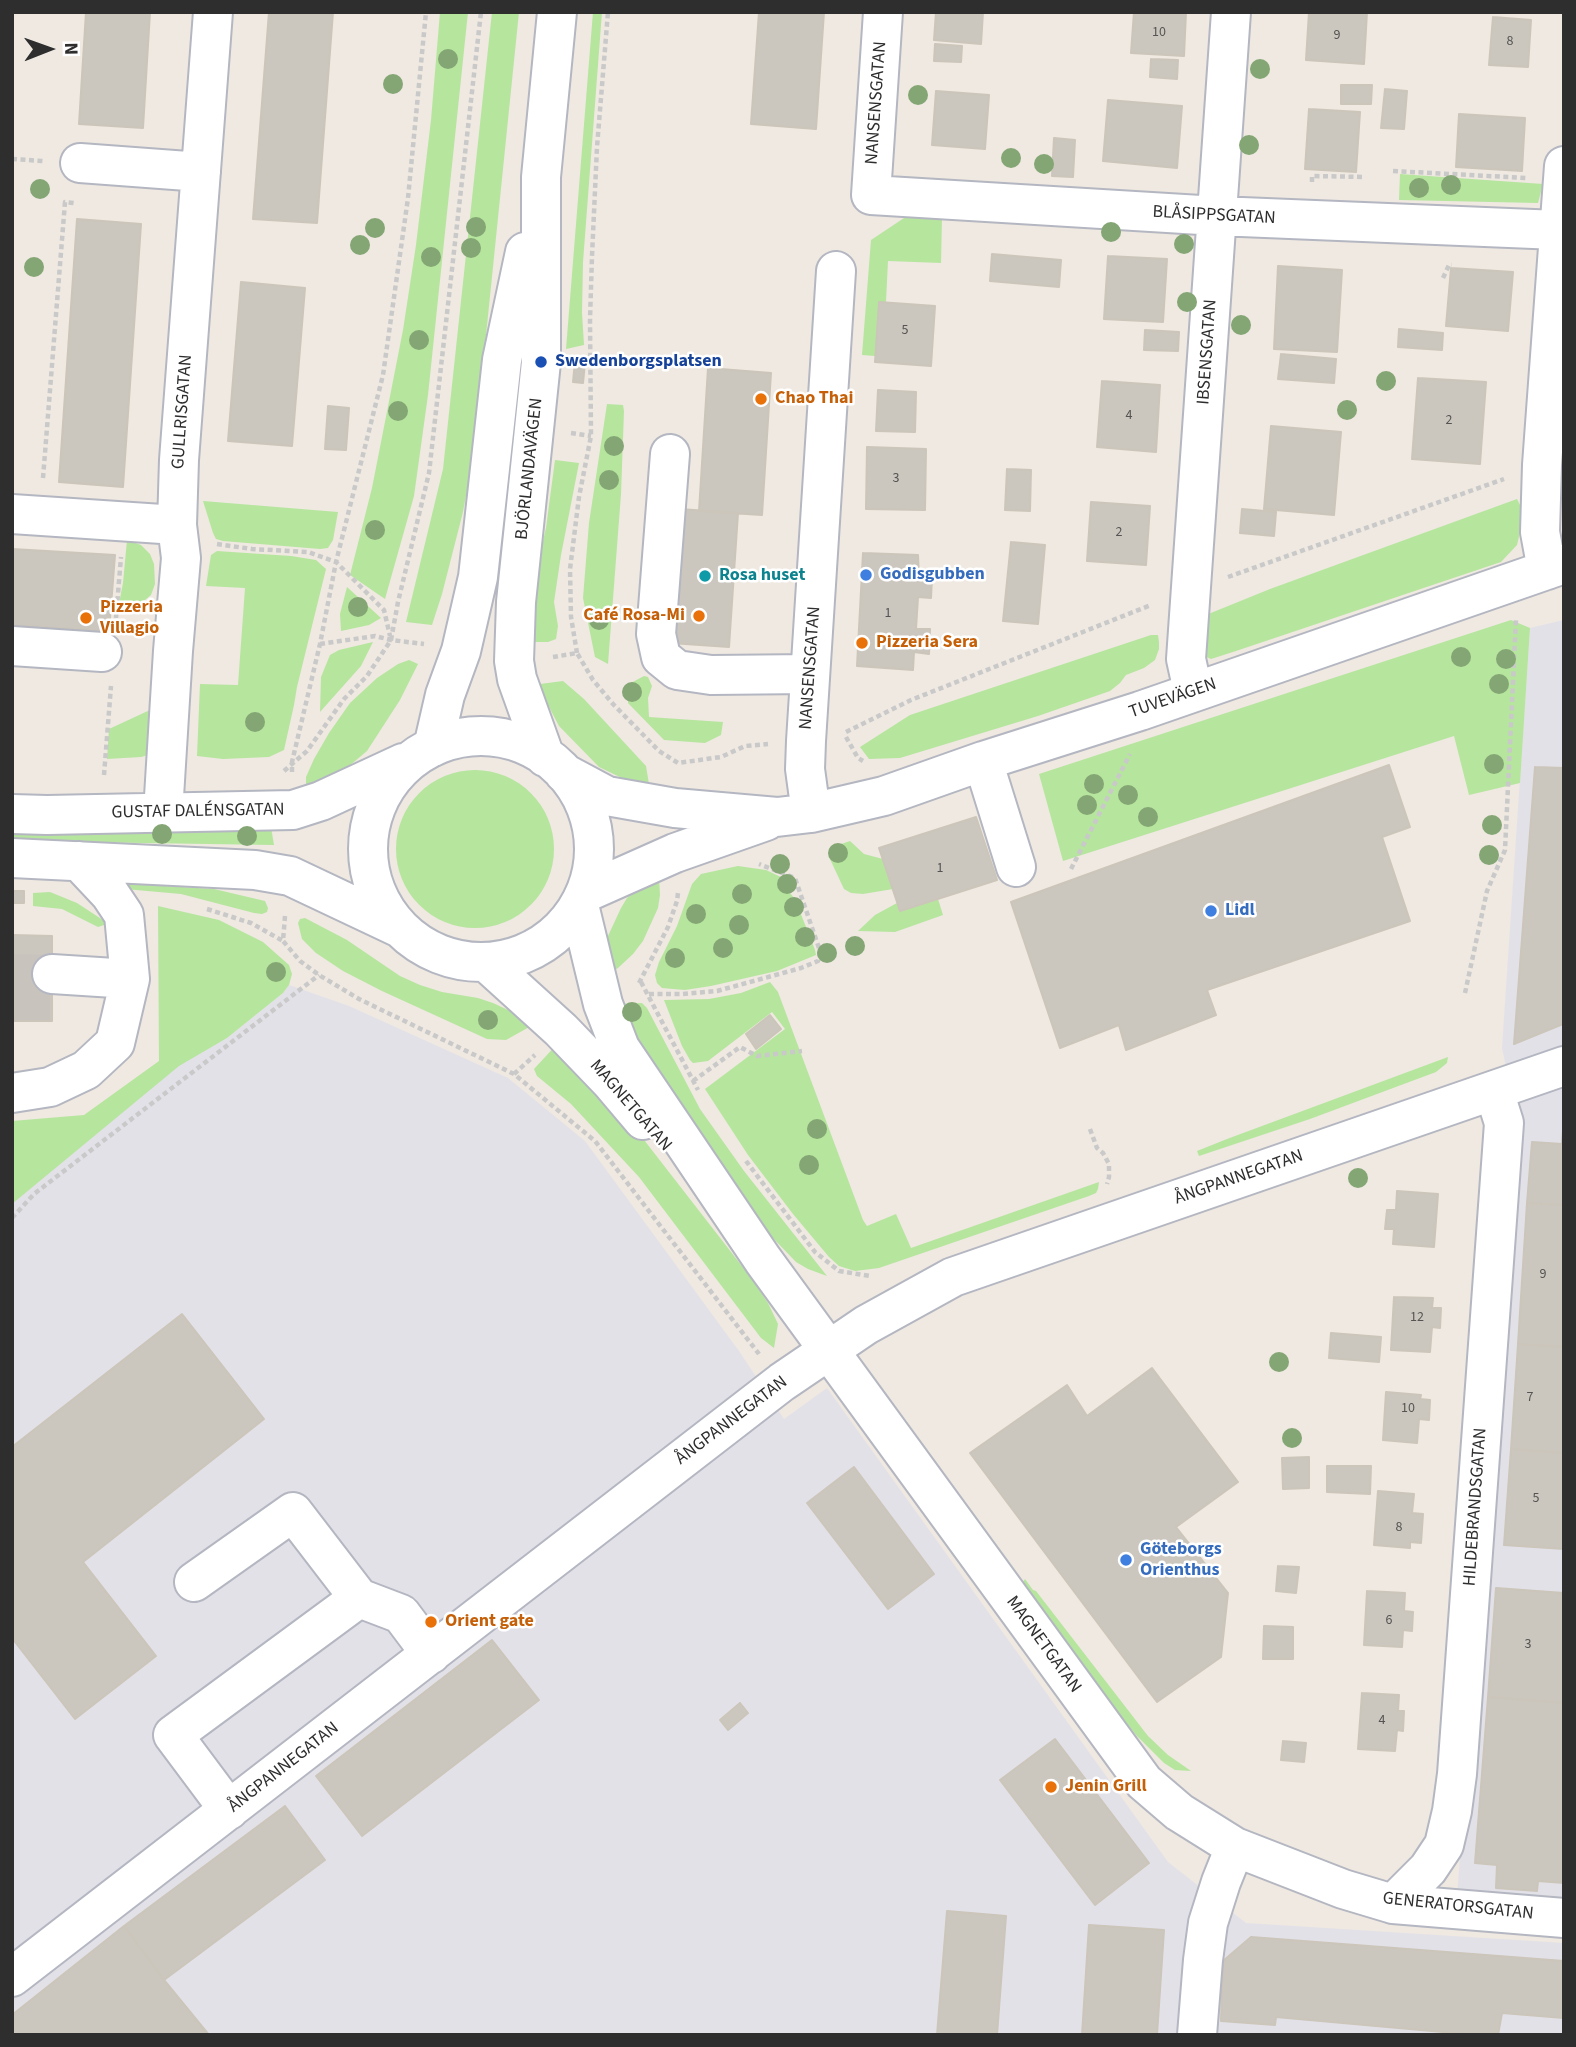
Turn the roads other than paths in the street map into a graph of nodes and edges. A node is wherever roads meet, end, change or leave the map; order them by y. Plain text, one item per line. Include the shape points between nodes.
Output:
1 (212, 12) edge
2 (557, 12) edge
3 (883, 12) edge
4 (1231, 12) edge
5 (80, 163) dead end
6 (201, 172) junction
7 (1563, 173) edge
8 (541, 177) junction
9 (871, 195) joint
10 (1217, 216) junction
11 (1558, 230) junction
12 (836, 271) dead end
13 (670, 454) dead end
14 (26, 515) edge
15 (192, 534) junction
16 (1556, 567) edge
17 (12, 646) edge
18 (102, 652) dead end
19 (810, 674) junction
20 (1193, 691) junction
21 (424, 752) junction
22 (983, 761) junction
23 (554, 765) junction
24 (163, 813) junction
25 (12, 814) edge
26 (794, 815) junction
27 (12, 858) edge
28 (79, 861) junction
29 (1016, 867) dead end
30 (582, 899) junction
31 (400, 928) junction
32 (486, 962) junction
33 (52, 976) tunnel mouth
34 (128, 978) junction
35 (1564, 1066) edge
36 (1494, 1091) junction
37 (12, 1093) edge
38 (763, 1260) junction
39 (829, 1351) junction
40 (194, 1582) dead end
41 (359, 1598) junction
42 (431, 1654) junction
43 (229, 1810) junction
44 (1235, 1846) junction
45 (1393, 1904) junction
46 (1564, 1918) edge
47 (12, 1978) edge
48 (1196, 2035) edge

1 - 6 street, GULLRISGATAN
2 - 8 street, BJÖRLANDAVÄGEN
3 - 9 street, NANSENSGATAN
4 - 10 street, IBSENSGATAN
5 - 6 street
6 - 15 street, GULLRISGATAN via 179,460
7 - 11 street
8 - 21 street, BJÖRLANDAVÄGEN via 502,360 478,577 461,651
8 - 23 street, BJÖRLANDAVÄGEN via 541,362 514,661 517,680
9 - 10 street, BLÅSIPPSGATAN
10 - 11 street, BLÅSIPPSGATAN
10 - 20 street, IBSENSGATAN via 1186,659
11 - 16 street via 1541,532
12 - 19 street, NANSENSGATAN
13 - 19 street via 656,634 661,657 677,670 711,675
14 - 15 street
15 - 24 street, GULLRISGATAN via 181,558
16 - 20 street, TUVEVÄGEN
17 - 18 street
19 - 26 street, NANSENSGATAN via 805,769
20 - 22 street, TUVEVÄGEN
21 - 23 street, BJÖRLANDAVÄGEN via 463,738 495,737 517,743
21 - 24 street, GUSTAF DALÉNSGATAN via 293,810
21 - 31 street, BJÖRLANDAVÄGEN via 388,785 369,833 374,884 384,908
22 - 26 street, TUVEVÄGEN via 884,796
22 - 29 street
23 - 26 street, TUVEVÄGEN via 607,796 675,808
23 - 30 street, BJÖRLANDAVÄGEN via 578,792 592,836 593,859
24 - 25 street, GUSTAF DALÉNSGATAN
26 - 30 street, TUVEVÄGEN via 675,853
27 - 28 street
28 - 31 street via 255,870 290,876
28 - 34 street via 124,915
30 - 32 street, BJÖRLANDAVÄGEN via 545,942 510,958
30 - 38 street, MAGNETGATAN via 603,1004 620,1048
31 - 32 street, BJÖRLANDAVÄGEN via 440,954
32 - 38 street, MAGNETGATAN via 610,1081
33 - 34 street
34 - 37 street via 116,1043 86,1070 50,1087
35 - 36 street, ÅNGPANNEGATAN
36 - 39 street, ÅNGPANNEGATAN via 953,1277
36 - 45 street, HILDEBRANDSGATAN via 1504,1123 1457,1774 1444,1845 1428,1869
38 - 39 street, MAGNETGATAN
39 - 42 street, ÅNGPANNEGATAN via 782,1382
39 - 44 street, MAGNETGATAN via 1144,1782 1179,1812
40 - 41 street via 293,1512
41 - 42 street via 401,1614
41 - 43 street via 173,1735
42 - 43 street, ÅNGPANNEGATAN
43 - 47 street, ÅNGPANNEGATAN
44 - 45 street, GENERATORSGATAN via 1331,1885
44 - 48 street via 1208,1923
45 - 46 street, GENERATORSGATAN

